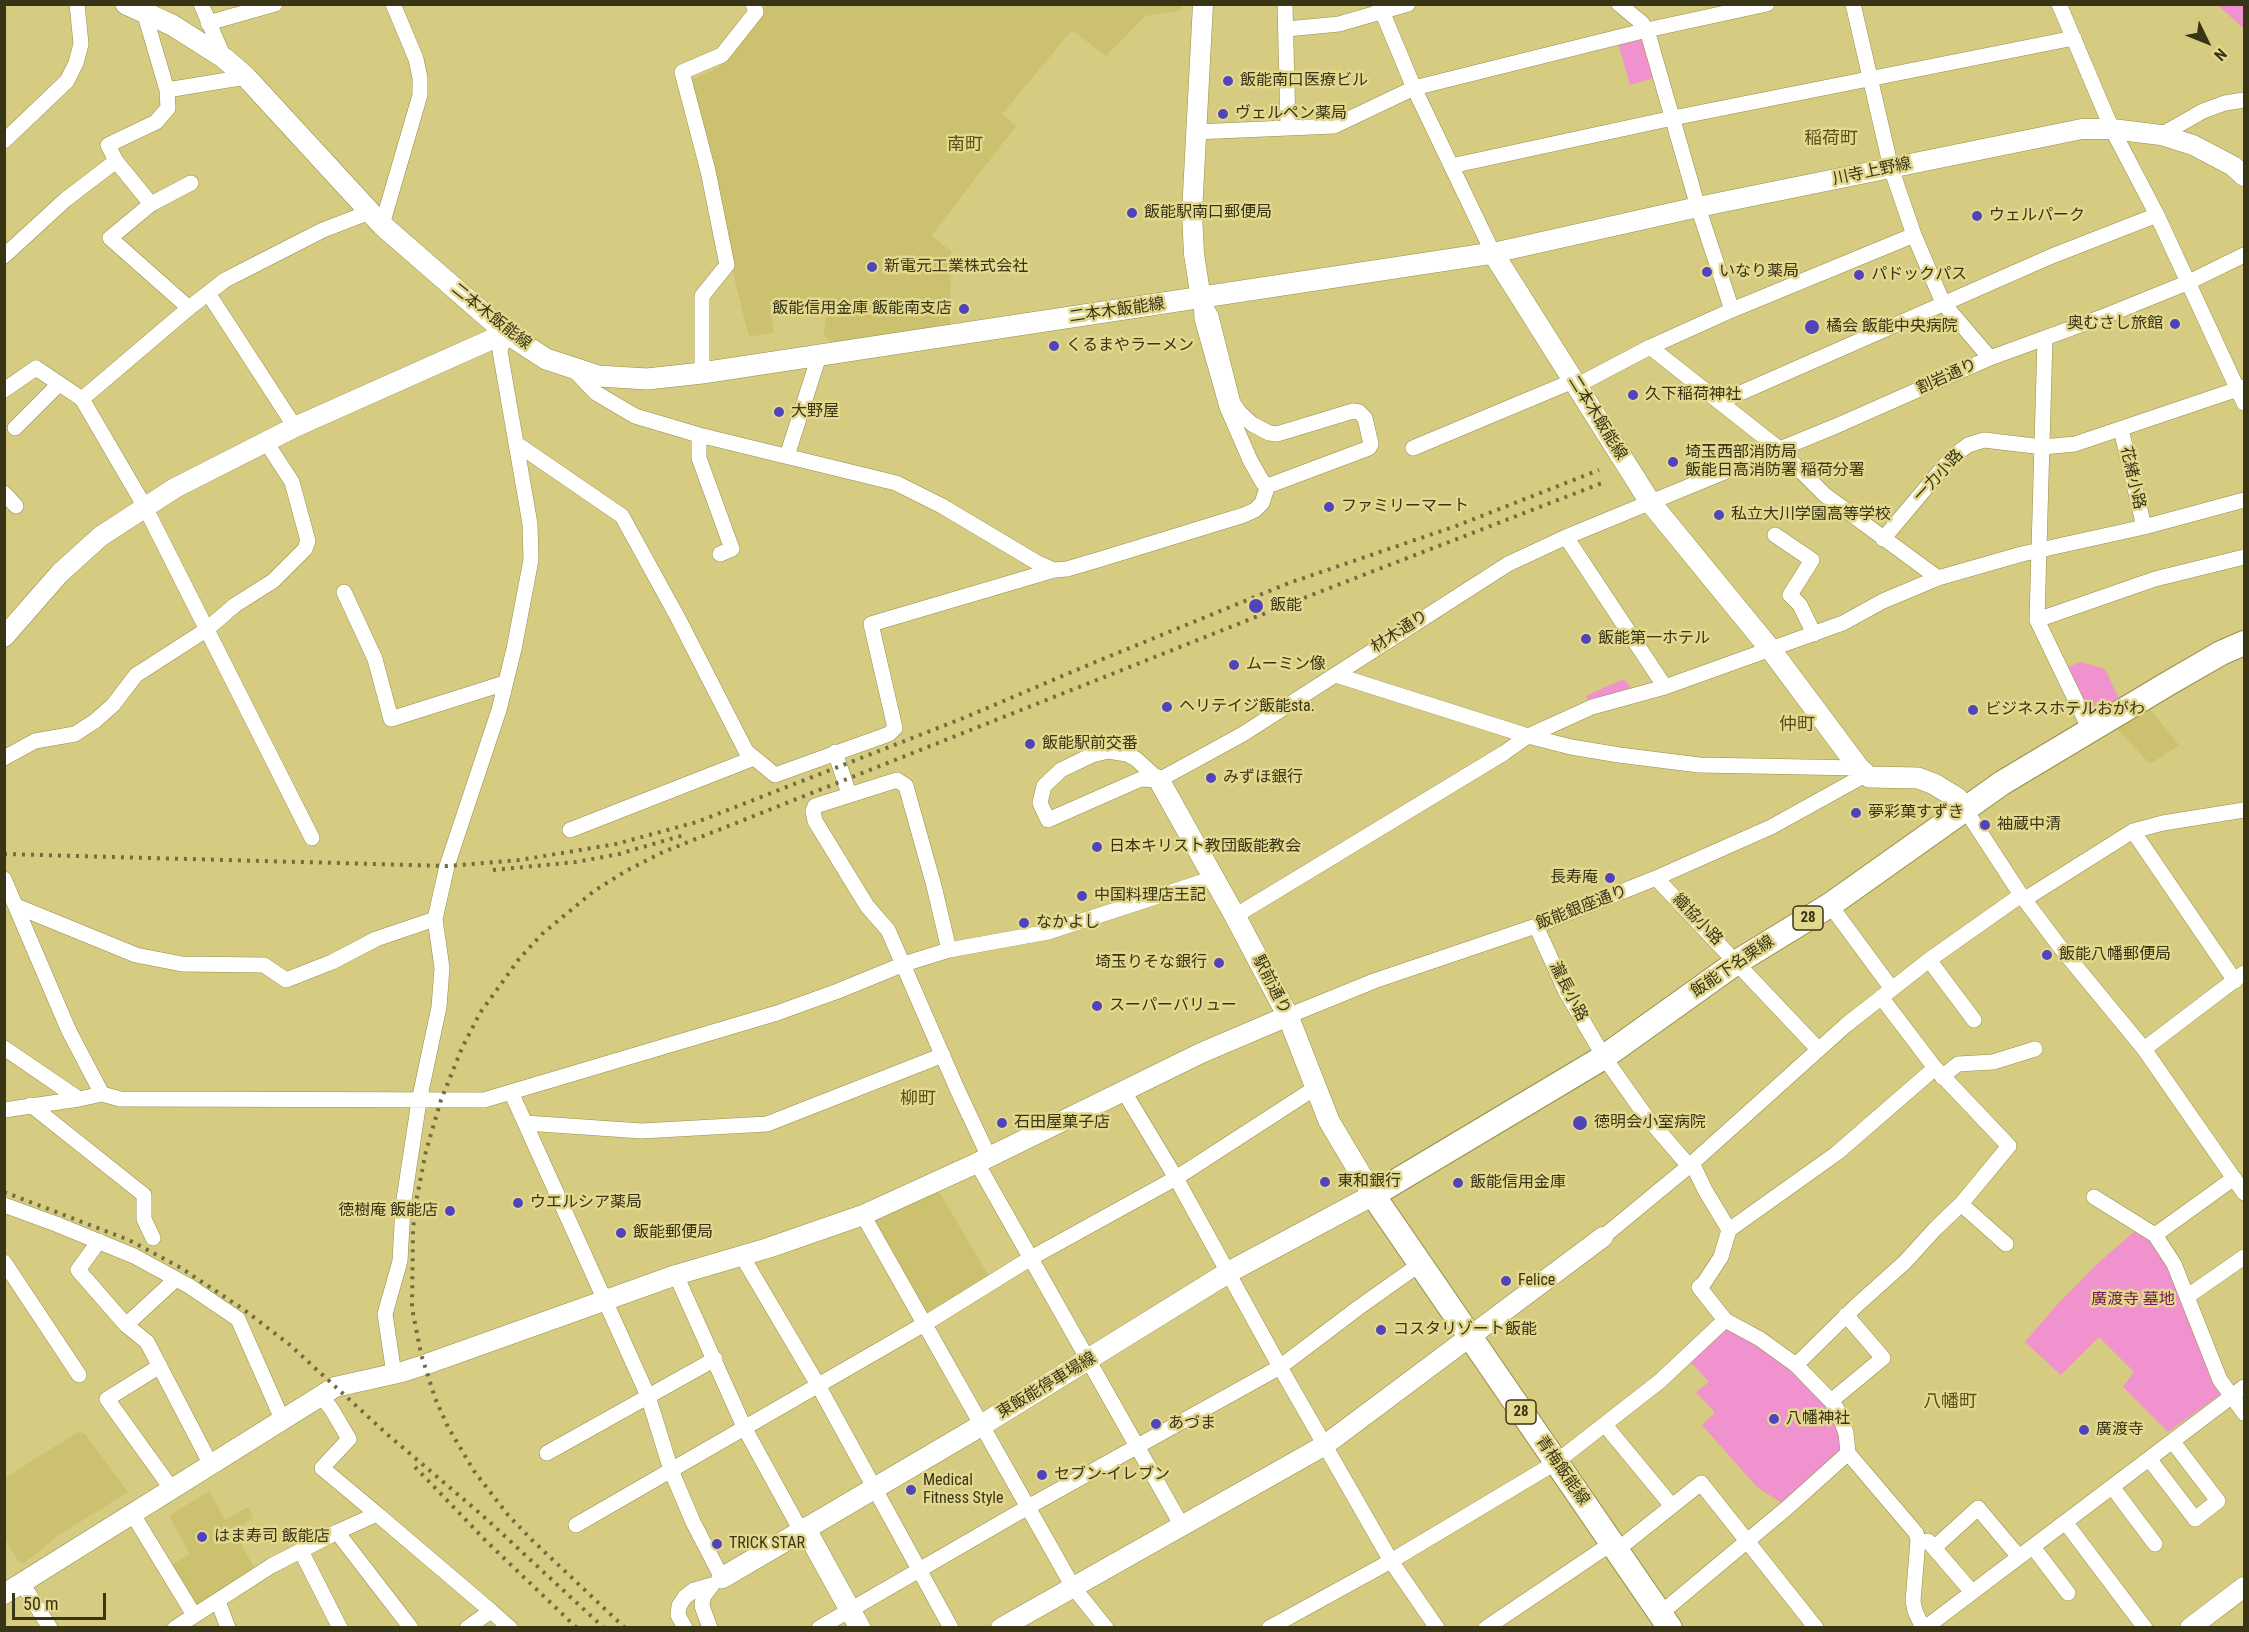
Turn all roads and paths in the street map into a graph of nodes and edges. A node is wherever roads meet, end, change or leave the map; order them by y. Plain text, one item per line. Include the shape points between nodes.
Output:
1 (76, 4) edge
2 (201, 4) edge
3 (275, 4) edge
4 (393, 4) edge
5 (753, 4) edge
6 (1203, 4) edge
7 (1286, 4) edge
8 (1408, 4) edge
9 (1767, 4) edge
10 (1853, 4) edge
11 (2059, 4) edge
12 (1629, 7) edge
13 (135, 8) edge
14 (1380, 8) edge
15 (208, 23) junction
16 (1287, 28) junction
17 (1647, 30) junction
18 (2074, 38) junction
19 (224, 58) junction
20 (246, 77) junction
21 (1872, 78) junction
22 (1414, 88) junction
23 (167, 90) junction
24 (2244, 100) edge
25 (1673, 118) junction
26 (1288, 127) junction
27 (2112, 129) junction
28 (1195, 132) junction
29 (2161, 135) junction
30 (4, 141) edge
31 (116, 161) junction
32 (1451, 166) junction
33 (1892, 168) junction
34 (2244, 176) edge
35 (191, 183) dead end
36 (151, 204) junction
37 (1698, 207) junction
38 (2157, 215) junction
39 (376, 219) junction
40 (1914, 235) junction
41 (6, 252) edge
42 (1493, 253) junction
43 (2244, 255) edge
44 (2189, 282) junction
45 (208, 293) junction
46 (1201, 298) junction
47 (1943, 303) junction
48 (189, 308) junction
49 (1732, 310) junction
50 (506, 333) junction
51 (2045, 338) junction
52 (1650, 347) junction
53 (819, 356) junction
54 (1990, 358) junction
55 (574, 370) junction
56 (702, 373) junction
57 (59, 384) junction
58 (1575, 384) junction
59 (4, 390) edge
60 (2242, 393) edge
61 (82, 399) junction
62 (1720, 402) junction
63 (295, 427) junction
64 (15, 428) dead end
65 (2121, 429) junction
66 (699, 435) junction
67 (266, 442) junction
68 (517, 444) junction
69 (2043, 447) junction
70 (1413, 448) dead end
71 (1778, 448) junction
72 (787, 456) junction
73 (1268, 485) junction
74 (4, 492) edge
75 (2244, 500) edge
76 (1650, 502) junction
77 (15, 506) dead end
78 (145, 507) junction
79 (2144, 526) junction
80 (1775, 535) dead end
81 (1566, 537) junction
82 (1883, 539) junction
83 (2039, 552) junction
84 (720, 554) dead end
85 (2244, 557) edge
86 (1054, 570) junction
87 (1938, 578) junction
88 (344, 592) dead end
89 (2037, 620) junction
90 (206, 630) junction
91 (1814, 634) junction
92 (4, 637) edge
93 (2244, 643) edge
94 (1771, 650) junction
95 (1336, 675) junction
96 (505, 683) junction
97 (1665, 687) junction
98 (2090, 730) junction
99 (1528, 736) junction
100 (835, 752) junction
101 (4, 758) edge
102 (754, 758) junction
103 (1862, 772) junction
104 (1159, 780) junction
105 (849, 794) junction
106 (1965, 808) junction
107 (2244, 810) edge
108 (570, 830) dead end
109 (2133, 831) junction
110 (312, 838) dead end
111 (1214, 878) junction
112 (1656, 878) junction
113 (4, 879) edge
114 (2023, 897) junction
115 (1830, 905) junction
116 (16, 906) junction
117 (1235, 916) junction
118 (435, 919) junction
119 (1536, 926) junction
120 (949, 950) junction
121 (1929, 960) junction
122 (1737, 962) junction
123 (904, 964) junction
124 (2240, 977) edge
125 (1887, 993) junction
126 (1288, 1016) junction
127 (1974, 1020) dead end
128 (4, 1048) edge
129 (1818, 1048) junction
130 (2035, 1049) dead end
131 (2144, 1049) junction
132 (943, 1055) junction
133 (1604, 1057) junction
134 (1939, 1072) junction
135 (1315, 1088) junction
136 (1123, 1090) junction
137 (511, 1092) junction
138 (102, 1094) junction
139 (79, 1099) junction
140 (419, 1101) junction
141 (32, 1106) junction
142 (4, 1110) edge
143 (525, 1123) junction
144 (983, 1160) junction
145 (1691, 1164) junction
146 (1176, 1178) junction
147 (2234, 1178) junction
148 (2244, 1193) edge
149 (1373, 1196) junction
150 (2094, 1197) dead end
151 (1961, 1204) junction
152 (4, 1205) edge
153 (864, 1215) junction
154 (1729, 1230) junction
155 (2155, 1235) junction
156 (1603, 1237) joint
157 (153, 1238) dead end
158 (99, 1241) junction
159 (2006, 1244) dead end
160 (742, 1256) junction
161 (2244, 1257) edge
162 (1031, 1258) junction
163 (4, 1262) edge
164 (1420, 1264) junction
165 (1229, 1272) junction
166 (676, 1275) junction
167 (176, 1279) junction
168 (2188, 1296) junction
169 (605, 1300) junction
170 (1846, 1315) junction
171 (1725, 1320) junction
172 (926, 1323) junction
173 (126, 1325) junction
174 (1471, 1337) junction
175 (715, 1359) junction
176 (1089, 1361) junction
177 (1796, 1365) junction
178 (160, 1366) junction
179 (1280, 1367) junction
180 (394, 1374) junction
181 (79, 1375) dead end
182 (818, 1385) junction
183 (2238, 1392) edge
184 (320, 1394) junction
185 (648, 1395) junction
186 (1831, 1401) junction
187 (2244, 1413) edge
188 (282, 1419) junction
189 (982, 1425) junction
190 (1605, 1425) junction
191 (745, 1429) junction
192 (2173, 1442) junction
193 (1325, 1445) junction
194 (1137, 1446) junction
195 (547, 1453) dead end
196 (1848, 1453) junction
197 (2150, 1460) junction
198 (1555, 1462) junction
199 (210, 1463) junction
200 (671, 1470) junction
201 (171, 1488) junction
202 (874, 1488) junction
203 (2113, 1488) junction
204 (1672, 1506) junction
205 (1028, 1507) junction
206 (132, 1513) junction
207 (377, 1514) junction
208 (2066, 1523) junction
209 (576, 1525) dead end
210 (1182, 1526) junction
211 (803, 1530) junction
212 (337, 1533) junction
213 (1916, 1533) junction
214 (1748, 1540) junction
215 (2154, 1544) dead end
216 (1614, 1546) junction
217 (1934, 1548) junction
218 (2033, 1548) junction
219 (301, 1551) junction
220 (2019, 1557) junction
221 (1391, 1561) junction
222 (919, 1570) junction
223 (717, 1581) junction
224 (22, 1583) junction
225 (1073, 1587) junction
226 (2244, 1587) edge
227 (1972, 1592) junction
228 (2067, 1593) dead end
229 (4, 1594) edge
230 (218, 1601) junction
231 (491, 1611) junction
232 (194, 1615) junction
233 (856, 1618) edge
234 (1666, 1620) edge
235 (50, 1628) edge
236 (175, 1628) edge
237 (228, 1628) edge
238 (340, 1628) edge
239 (411, 1628) edge
240 (467, 1628) edge
241 (510, 1628) edge
242 (685, 1628) edge
243 (710, 1628) edge
244 (819, 1628) edge
245 (951, 1628) edge
246 (1001, 1628) edge
247 (1106, 1628) edge
248 (1269, 1628) edge
249 (1437, 1628) edge
250 (1486, 1628) edge
251 (1816, 1628) edge
252 (1924, 1628) edge
253 (2145, 1628) edge
254 (2190, 1628) edge

1 - 30 street via 81,44 67,81
2 - 15 street
3 - 15 street
4 - 39 street via 416,59 420,95
5 - 56 street via 756,12 722,55 682,72 727,265 702,296
6 - 28 street
7 - 16 street
8 - 14 street
9 - 17 street
10 - 21 street
11 - 18 street
12 - 17 street
13 - 19 main road, 二本木飯能線 via 172,24
13 - 23 street
14 - 16 street via 1339,24
14 - 22 street
15 - 19 street
16 - 26 street
17 - 22 street
17 - 25 street
18 - 21 street
18 - 27 street
19 - 20 main road, 二本木飯能線
20 - 23 street
20 - 39 main road, 二本木飯能線
21 - 25 street
21 - 33 street
22 - 26 street via 1334,126
22 - 32 street
23 - 31 street via 168,108 156,122 108,145
24 - 29 street via 2203,111
25 - 32 street
25 - 37 street
26 - 28 street
27 - 29 street, 川寺上野線
27 - 33 street, 川寺上野線 via 2082,129
27 - 38 street
28 - 46 street via 1192,213
29 - 34 street, 川寺上野線 via 2193,145
31 - 36 street
31 - 41 street
32 - 42 street
33 - 37 street, 川寺上野線
33 - 40 street
35 - 36 street
36 - 48 street via 110,238
37 - 42 street, 川寺上野線
37 - 49 street
38 - 44 street
38 - 47 street
39 - 45 street via 323,230 225,280
39 - 50 main road, 二本木飯能線
40 - 47 street
40 - 49 street
42 - 46 main road, 二本木飯能線
42 - 58 main road, 二本木飯能線
43 - 44 street, 割岩通り
44 - 51 street, 割岩通り
44 - 60 street
45 - 48 street
45 - 63 street
46 - 53 main road, 二本木飯能線
46 - 73 street via 1202,319 1234,426 1259,478
46 - 73 street via 1211,316 1233,403 1252,424 1276,434 1353,411 1365,418 1369,448
47 - 54 street
47 - 62 street
48 - 61 street
49 - 52 street
50 - 55 main road, 二本木飯能線 via 546,359
50 - 63 street
50 - 68 street via 500,351
51 - 54 street, 割岩通り
51 - 69 street
52 - 58 street
52 - 62 street
53 - 56 main road, 二本木飯能線
53 - 72 street
54 - 71 street, 割岩通り
55 - 56 main road, 二本木飯能線 via 598,376 647,379
55 - 66 street via 596,393 617,407
57 - 59 street via 36,368
57 - 61 street
57 - 64 street
58 - 70 street
58 - 76 main road, 二本木飯能線
60 - 65 street, 一力小路
61 - 78 street
62 - 71 street
63 - 67 street
65 - 69 street, 一力小路 via 2075,444
65 - 79 street, 花緒小路
66 - 72 street
66 - 84 street via 699,458 732,549
67 - 78 street
67 - 90 street via 292,482 307,545 273,581
68 - 96 street via 530,524 531,560
68 - 102 street via 622,516 746,751
69 - 82 street, 一力小路 via 1984,440 1968,445 1952,458
69 - 83 street
71 - 76 street, 割岩通り
71 - 82 street via 1825,495
72 - 86 street via 896,483
73 - 86 street via 1262,503 1244,515 1101,560
74 - 77 street
75 - 79 street
76 - 81 street, 材木通り
76 - 94 main road, 二本木飯能線
78 - 90 street
78 - 92 street via 102,536 60,573
79 - 83 street
80 - 91 street via 1812,560 1790,595 1800,604
81 - 95 street, 材木通り via 1508,564
81 - 97 street
82 - 87 street
83 - 87 street
83 - 89 street
85 - 89 street via 2155,579
86 - 100 street via 872,624 895,728 890,734
87 - 91 street
88 - 96 street via 375,659 391,719
89 - 98 street
90 - 101 street via 136,675 113,705 75,734 35,741
90 - 110 street
91 - 94 street
93 - 98 main road, 飯能下名栗線 / 28
94 - 97 street
94 - 103 main road, 二本木飯能線
95 - 99 street
95 - 104 street, 材木通り via 1243,735
96 - 118 street via 447,866
97 - 99 street via 1592,707
98 - 106 main road, 飯能下名栗線 / 28
99 - 103 street via 1619,755 1700,765
99 - 117 street
100 - 102 street via 775,774
100 - 105 street
102 - 108 street
103 - 106 main road via 1875,778 1918,778 1946,790
103 - 112 street, 飯能銀座通り via 1771,827
104 - 104 street via 1141,779 1048,820 1040,803 1044,786 1053,777 1073,764 1108,751 1126,754
104 - 111 main road, 駅前通り
105 - 120 street via 897,780 906,786
105 - 123 street via 815,806 815,821 867,906 888,930
106 - 114 street
106 - 115 main road, 飯能下名栗線 / 28
107 - 109 street
109 - 114 street
109 - 124 street
111 - 117 main road, 駅前通り
111 - 120 street via 1048,932
112 - 119 street, 飯能銀座通り
112 - 122 street, 織協小路
113 - 116 street
114 - 121 street
114 - 131 street
115 - 122 main road, 飯能下名栗線 / 28
115 - 125 street
116 - 118 street via 136,955 182,964 264,965 286,980 376,939
116 - 138 street via 69,1031
117 - 126 main road, 駅前通り
118 - 140 street via 442,968 440,1007
119 - 126 street, 飯能銀座通り via 1374,981
119 - 133 street, 瀧長小路 via 1566,992
120 - 123 street
121 - 125 street
121 - 127 street
122 - 129 street, 織協小路
122 - 133 main road, 飯能下名栗線 / 28
123 - 132 street
123 - 137 street via 777,1013
124 - 131 street
125 - 129 street
125 - 134 street
126 - 135 main road, 駅前通り
126 - 136 street
128 - 139 street
129 - 145 street
130 - 134 street via 1993,1062 1958,1064
131 - 147 street
132 - 143 street via 767,1124 642,1131
132 - 144 street
133 - 145 street, 瀧長小路 via 1645,1114
133 - 149 main road, 飯能下名栗線 / 28
134 - 151 street via 2009,1146
134 - 154 street via 1837,1153
135 - 146 street
135 - 149 main road, 駅前通り via 1342,1146
136 - 144 street
136 - 146 street
137 - 140 street via 484,1101
137 - 143 street
138 - 139 street
138 - 140 street via 120,1099
139 - 141 street
140 - 180 street via 403,1206 400,1261 385,1314
141 - 142 street
141 - 157 street via 144,1195 144,1219
143 - 169 street
144 - 153 street
144 - 162 street
145 - 154 street, 瀧長小路
145 - 156 street
146 - 162 street
146 - 165 street
147 - 148 street
147 - 155 street
149 - 164 main road, 青梅飯能線 / 28
149 - 165 main road, 東飯能停車場線
150 - 155 street
151 - 159 street
151 - 170 street
152 - 158 street
153 - 160 street
153 - 172 street
154 - 171 street via 1721,1257 1698,1287
155 - 168 street
156 - 174 street
158 - 167 street
158 - 173 street via 78,1270
160 - 166 street
160 - 182 street
161 - 168 street
162 - 172 street
162 - 176 street
163 - 181 street
164 - 174 main road, 青梅飯能線 / 28
164 - 179 street
165 - 176 main road, 東飯能停車場線
165 - 179 street
166 - 169 street
166 - 175 street
167 - 173 street
167 - 188 street via 238,1319
168 - 183 street via 2220,1380
169 - 180 street
169 - 185 street
170 - 177 street
170 - 186 street via 1883,1358
171 - 177 street
171 - 190 street via 1678,1366
172 - 182 street
172 - 189 street
173 - 178 street via 147,1342
174 - 193 street
174 - 198 main road, 青梅飯能線 / 28
175 - 185 street
175 - 191 street
176 - 189 main road, 東飯能停車場線
176 - 194 street
177 - 186 street
178 - 199 street
178 - 201 street via 107,1399
179 - 193 street
179 - 194 street
180 - 184 street
182 - 191 street
182 - 202 street
183 - 187 street
183 - 192 street
184 - 188 street
184 - 207 street via 349,1439 322,1468
185 - 195 street
185 - 200 street
186 - 196 street via 1846,1433
188 - 199 street
189 - 202 main road, 東飯能停車場線
189 - 205 street
190 - 198 street
190 - 204 street
191 - 200 street
191 - 211 street
192 - 197 street
192 - 197 street via 2218,1502 2195,1520
193 - 210 street
193 - 221 street
194 - 205 street
194 - 210 street
196 - 213 street
196 - 214 street
197 - 203 street
198 - 216 main road, 青梅飯能線 / 28
198 - 221 street
199 - 201 street
200 - 209 street
200 - 223 street
201 - 206 street
202 - 211 main road, 東飯能停車場線
202 - 222 street
203 - 208 street
203 - 215 street
204 - 214 street via 1701,1483
204 - 216 street
205 - 222 street
205 - 225 street
206 - 224 street
206 - 232 street
207 - 212 street
207 - 231 street
208 - 218 street
208 - 253 street
210 - 225 street
211 - 223 main road, 東飯能停車場線
211 - 233 main road
212 - 219 street
212 - 239 street
213 - 217 street
213 - 252 street via 1913,1601
214 - 234 street
214 - 251 street
216 - 234 main road, 青梅飯能線 / 28
216 - 250 street
217 - 220 street via 1978,1508
217 - 227 street
218 - 220 street
218 - 228 street
219 - 230 street
219 - 238 street
220 - 227 street
221 - 248 street
221 - 249 street
222 - 233 street
222 - 245 street
223 - 242 street via 685,1596 678,1615
223 - 243 street via 702,1597
224 - 229 street
224 - 235 street
225 - 246 street
225 - 247 street
226 - 254 street
227 - 252 street
230 - 232 street
230 - 237 street
231 - 240 street
231 - 241 street
232 - 236 street
233 - 244 street

